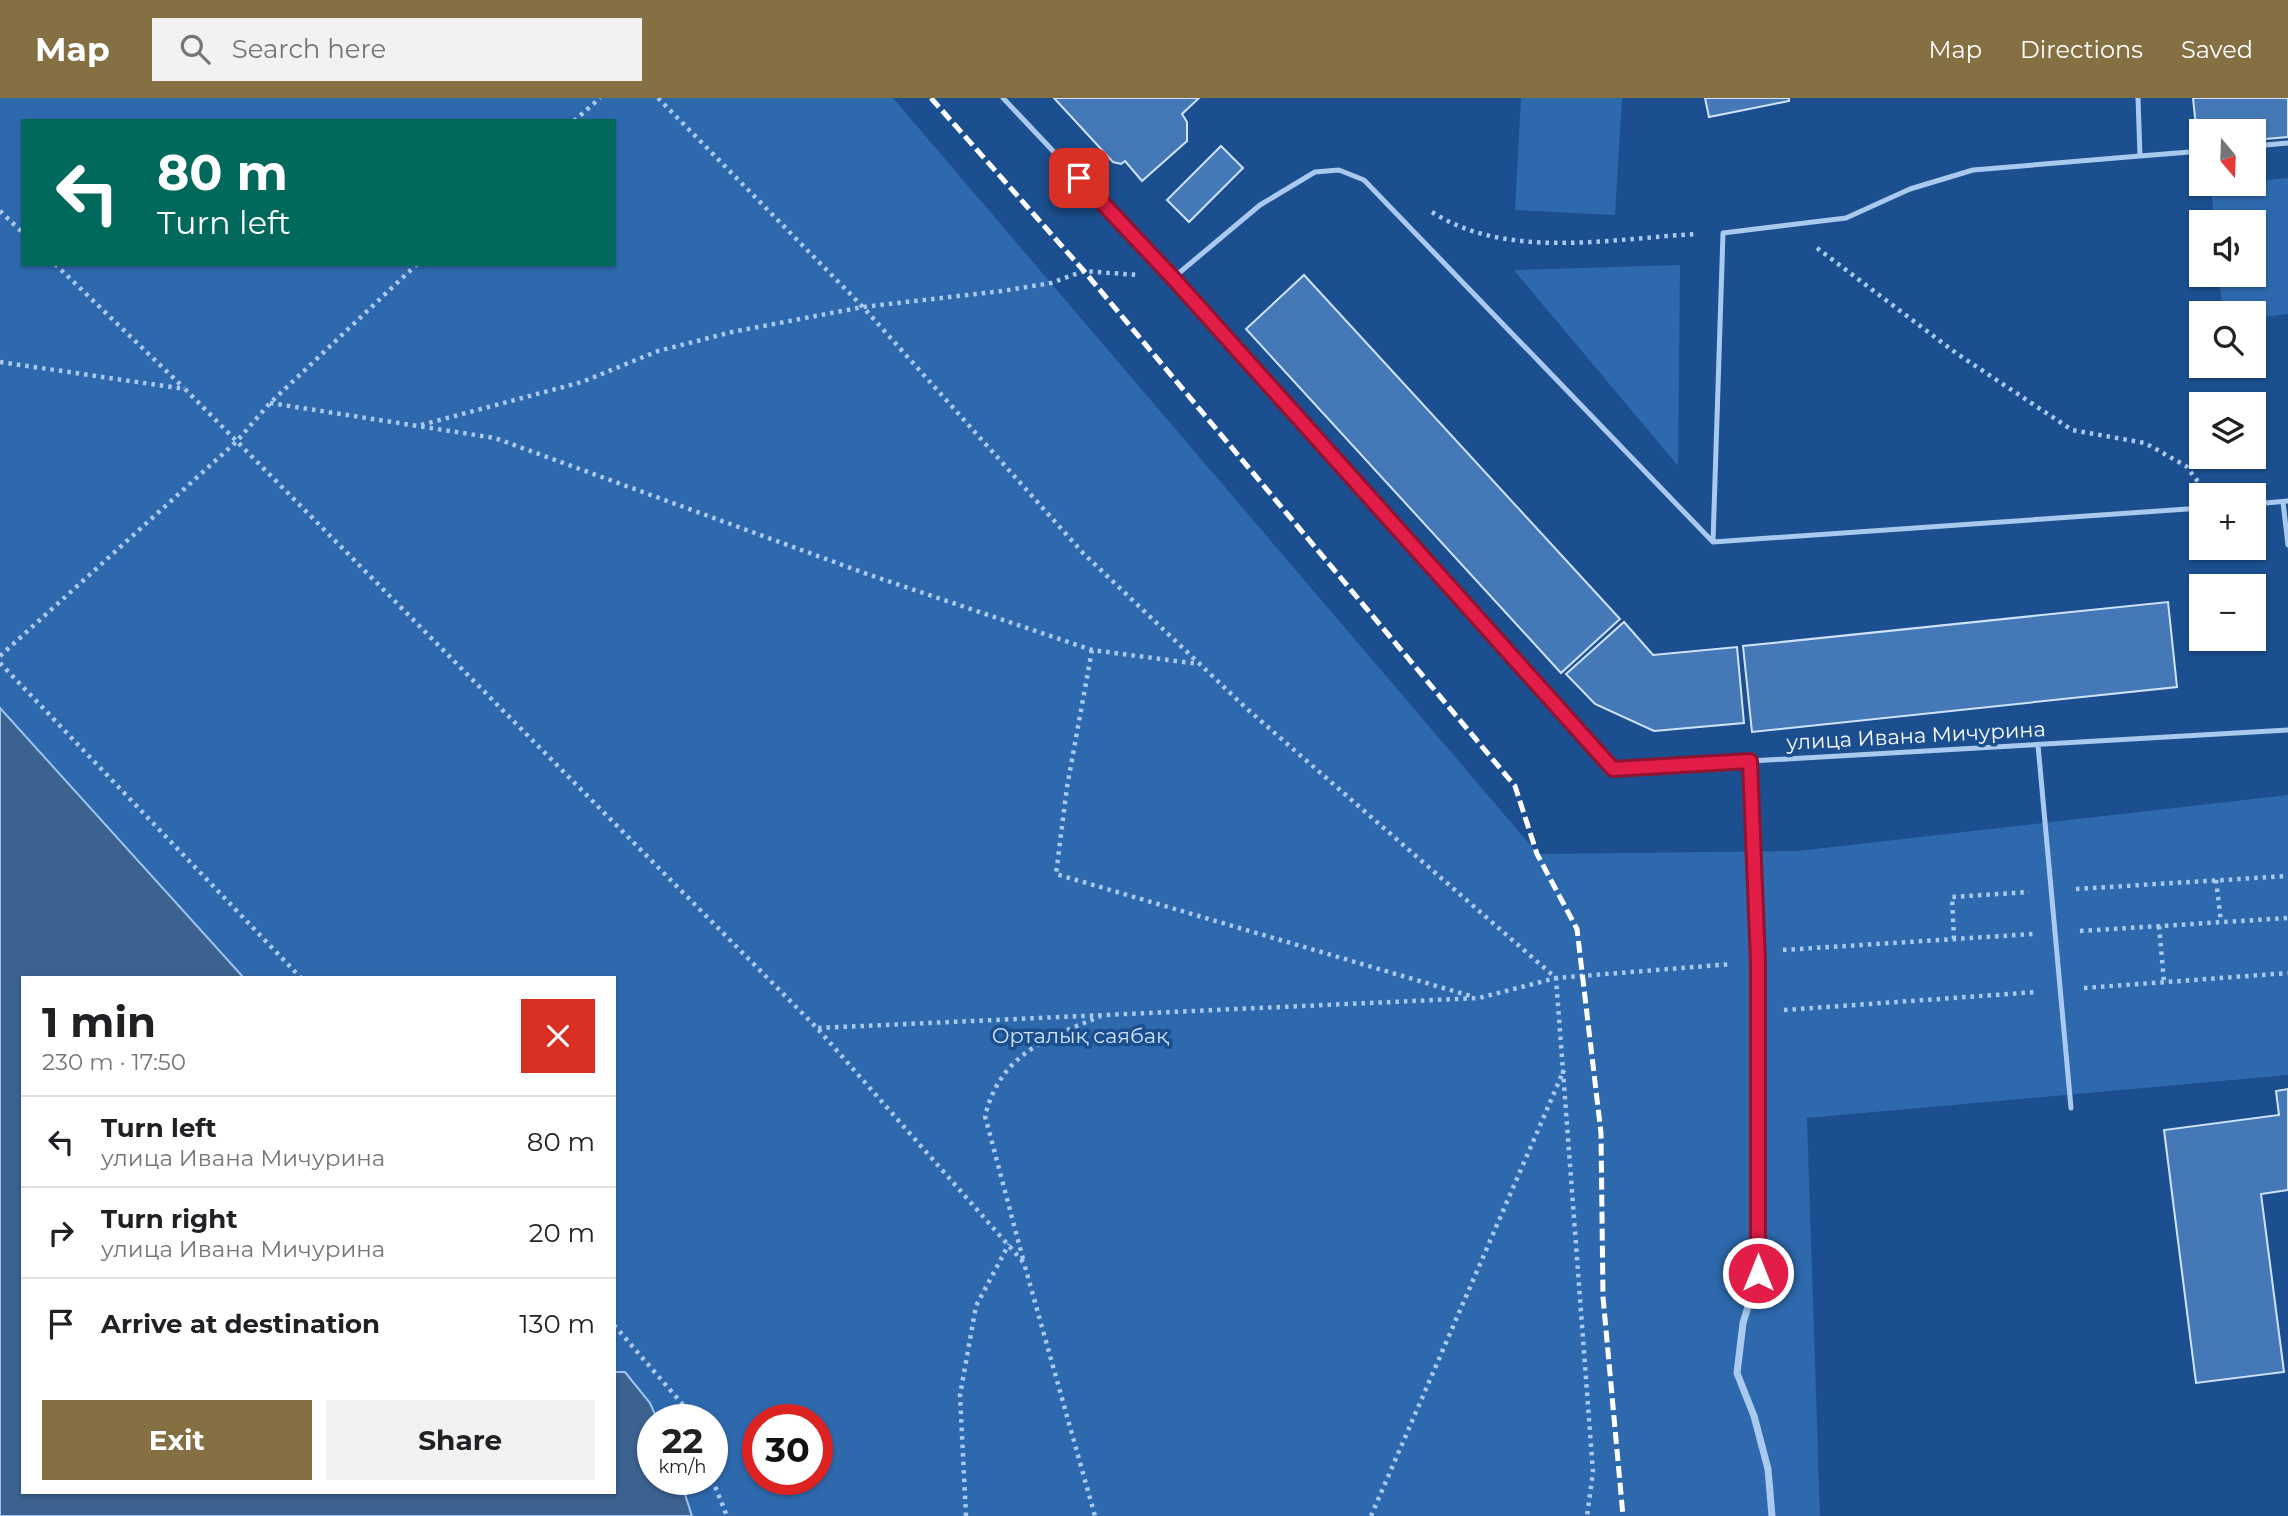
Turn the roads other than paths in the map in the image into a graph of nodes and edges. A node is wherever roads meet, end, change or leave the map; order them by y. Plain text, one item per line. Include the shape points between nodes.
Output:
1 (1003, 98) edge
2 (2138, 98) edge
3 (2288, 143) edge
4 (2266, 145) edge
5 (2189, 152) edge
6 (2140, 156) junction
7 (1173, 278) junction
8 (2285, 501) edge
9 (2266, 503) edge
10 (2189, 509) edge
11 (1713, 542) junction
12 (2288, 545) edge
13 (2288, 730) edge
14 (2038, 745) junction
15 (1750, 761) junction
16 (2071, 1108) dead end
17 (1772, 1516) edge

1 - 7 lane, улица Ивана Мичурина
2 - 6 lane
3 - 4 lane
5 - 6 lane
6 - 11 lane via 1973,170 1910,189 1846,218 1723,233
7 - 11 lane via 1260,205 1315,172 1339,170 1364,180
7 - 15 lane, улица Ивана Мичурина via 1613,769
8 - 9 lane
8 - 12 lane
10 - 11 lane
13 - 14 lane, улица Ивана Мичурина
14 - 15 lane, улица Ивана Мичурина
14 - 16 lane
15 - 17 street via 1758,952 1758,1273 1743,1324 1737,1373 1768,1469

